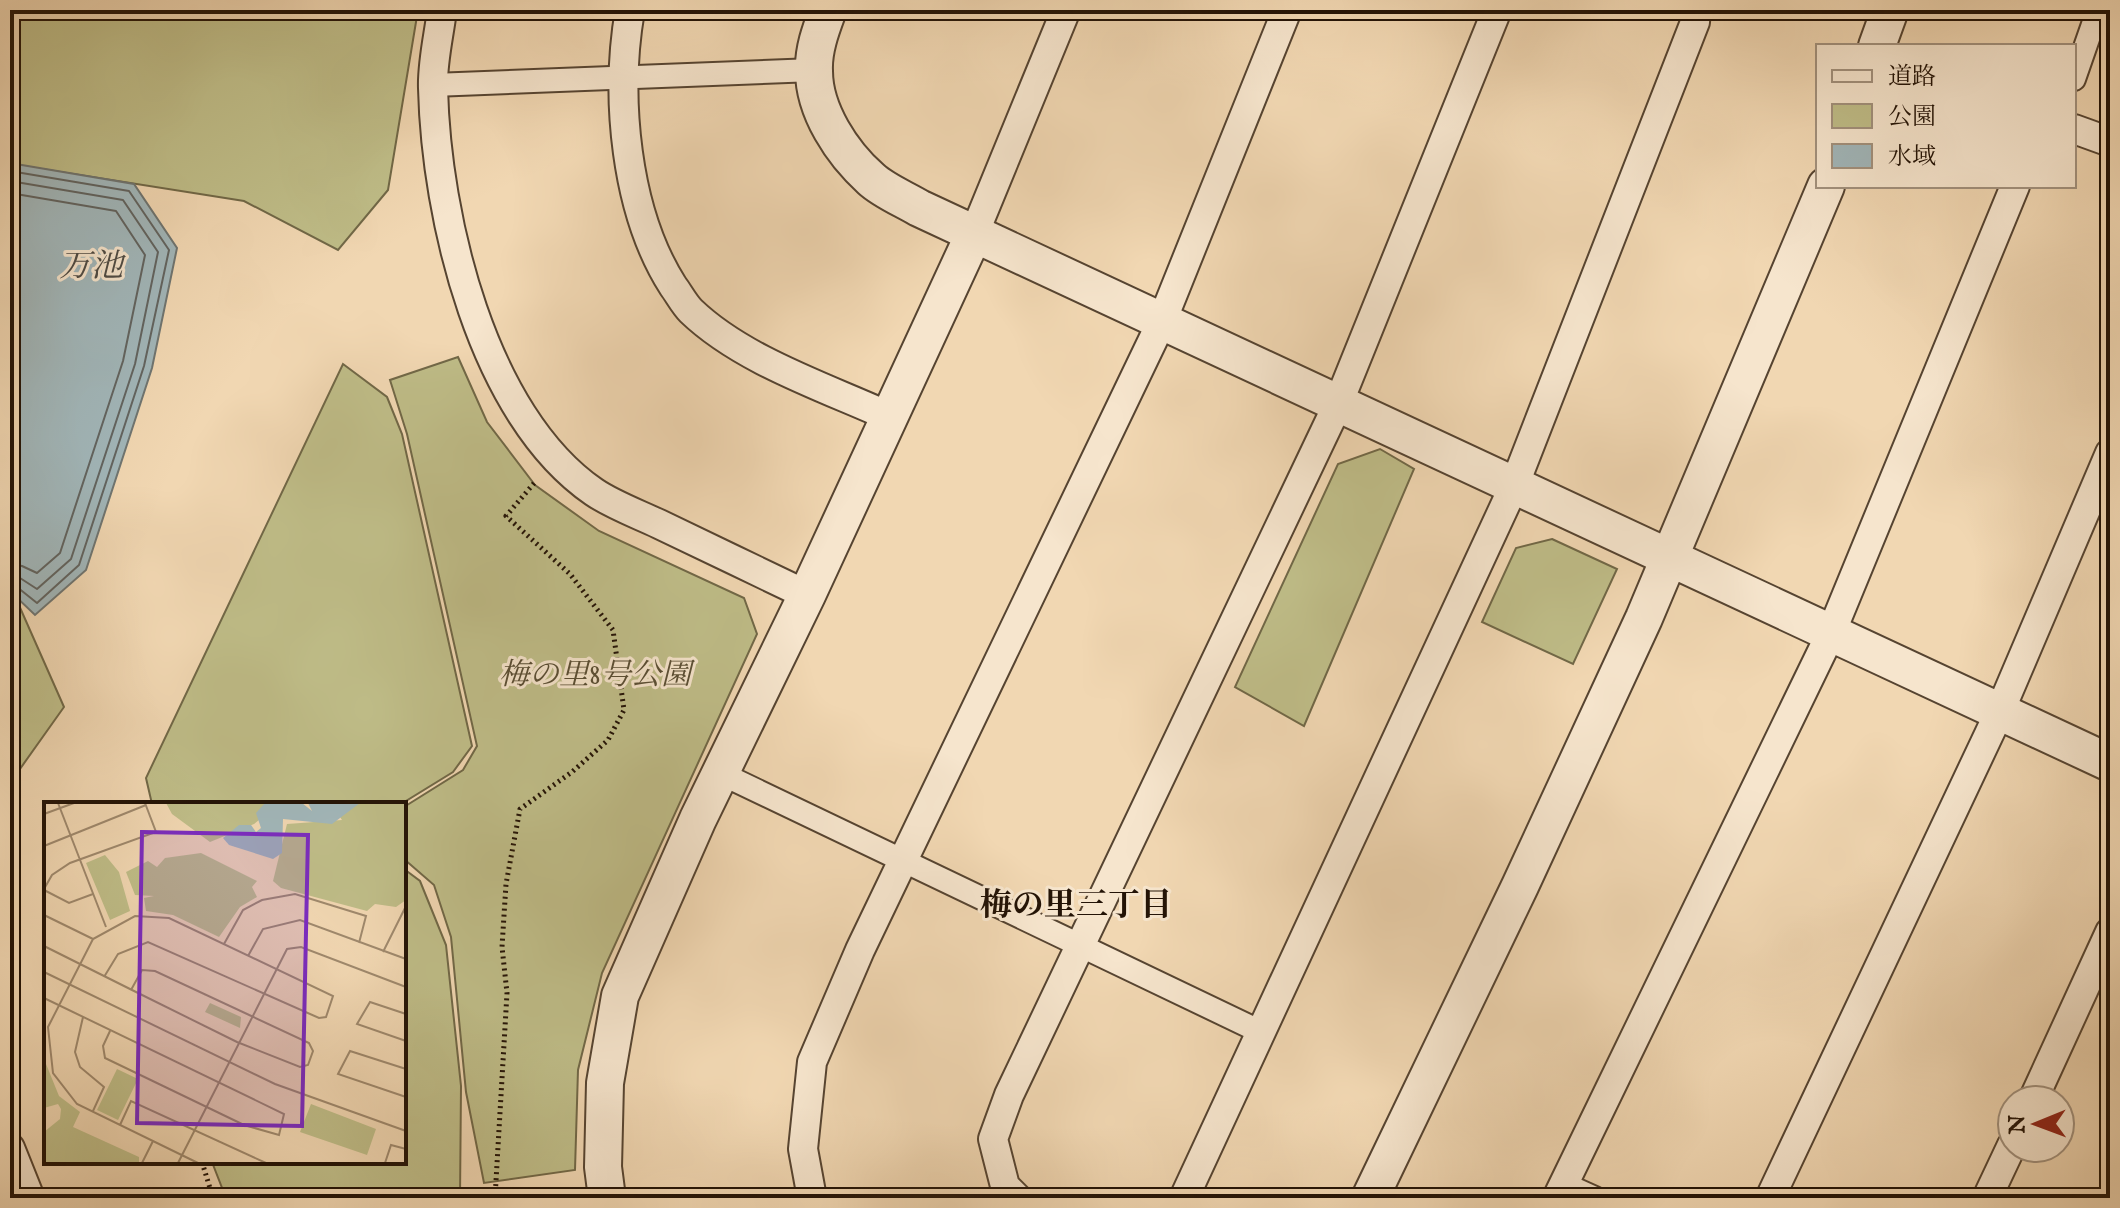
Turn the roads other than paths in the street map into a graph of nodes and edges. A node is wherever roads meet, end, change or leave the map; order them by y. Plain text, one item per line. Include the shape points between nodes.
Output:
1 (442, 10) edge
2 (630, 10) edge
3 (828, 10) edge
4 (1066, 10) edge
5 (1287, 10) edge
6 (1497, 10) edge
7 (1696, 10) edge
8 (1890, 10) edge
9 (2098, 10) edge
10 (2110, 15) edge
11 (1878, 44) edge
12 (814, 70) junction
13 (2076, 73) edge
14 (624, 79) junction
15 (433, 85) junction
16 (2076, 130) edge
17 (2110, 142) edge
18 (1825, 188) edge
19 (2014, 188) edge
20 (974, 234) junction
21 (1162, 321) junction
22 (1338, 404) junction
23 (888, 416) junction
24 (2110, 453) edge
25 (1514, 486) junction
26 (1670, 558) junction
27 (807, 595) junction
28 (1831, 633) junction
29 (2000, 711) junction
30 (2110, 763) edge
31 (720, 773) junction
32 (902, 862) junction
33 (2110, 932) edge
34 (1080, 946) junction
35 (1261, 1032) junction
36 (2040, 1084) edge
37 (10, 1148) edge
38 (2003, 1164) edge
39 (1561, 1191) edge
40 (30, 1198) edge
41 (607, 1198) edge
42 (812, 1198) edge
43 (1017, 1198) edge
44 (1184, 1198) edge
45 (1370, 1198) edge
46 (1595, 1198) edge
47 (1770, 1198) edge
48 (1987, 1198) edge

1 - 15 street
2 - 14 street
3 - 12 street
4 - 20 street
5 - 21 street
6 - 22 street
7 - 25 street
8 - 11 street
9 - 10 street
9 - 13 street
12 - 14 street
12 - 20 street via 833,136 872,180
14 - 15 street
14 - 23 street via 634,184 647,234 688,309 762,359
15 - 27 street via 438,168 455,253 479,327 511,397 555,459 595,493
16 - 17 street
18 - 26 street
19 - 28 street
20 - 21 street
20 - 23 street
21 - 22 street
21 - 32 street
22 - 25 street
22 - 34 street
23 - 27 street
24 - 29 street
25 - 26 street
25 - 35 street
26 - 28 street
26 - 45 street
27 - 31 street
28 - 29 street
28 - 39 street
29 - 30 street
29 - 47 street
31 - 32 street
31 - 41 street via 620,996 605,1083
32 - 34 street
32 - 42 street via 812,1062 803,1149
33 - 36 street
34 - 35 street
34 - 43 street via 993,1139 1005,1186
35 - 44 street
37 - 40 street
38 - 48 street
39 - 46 street

